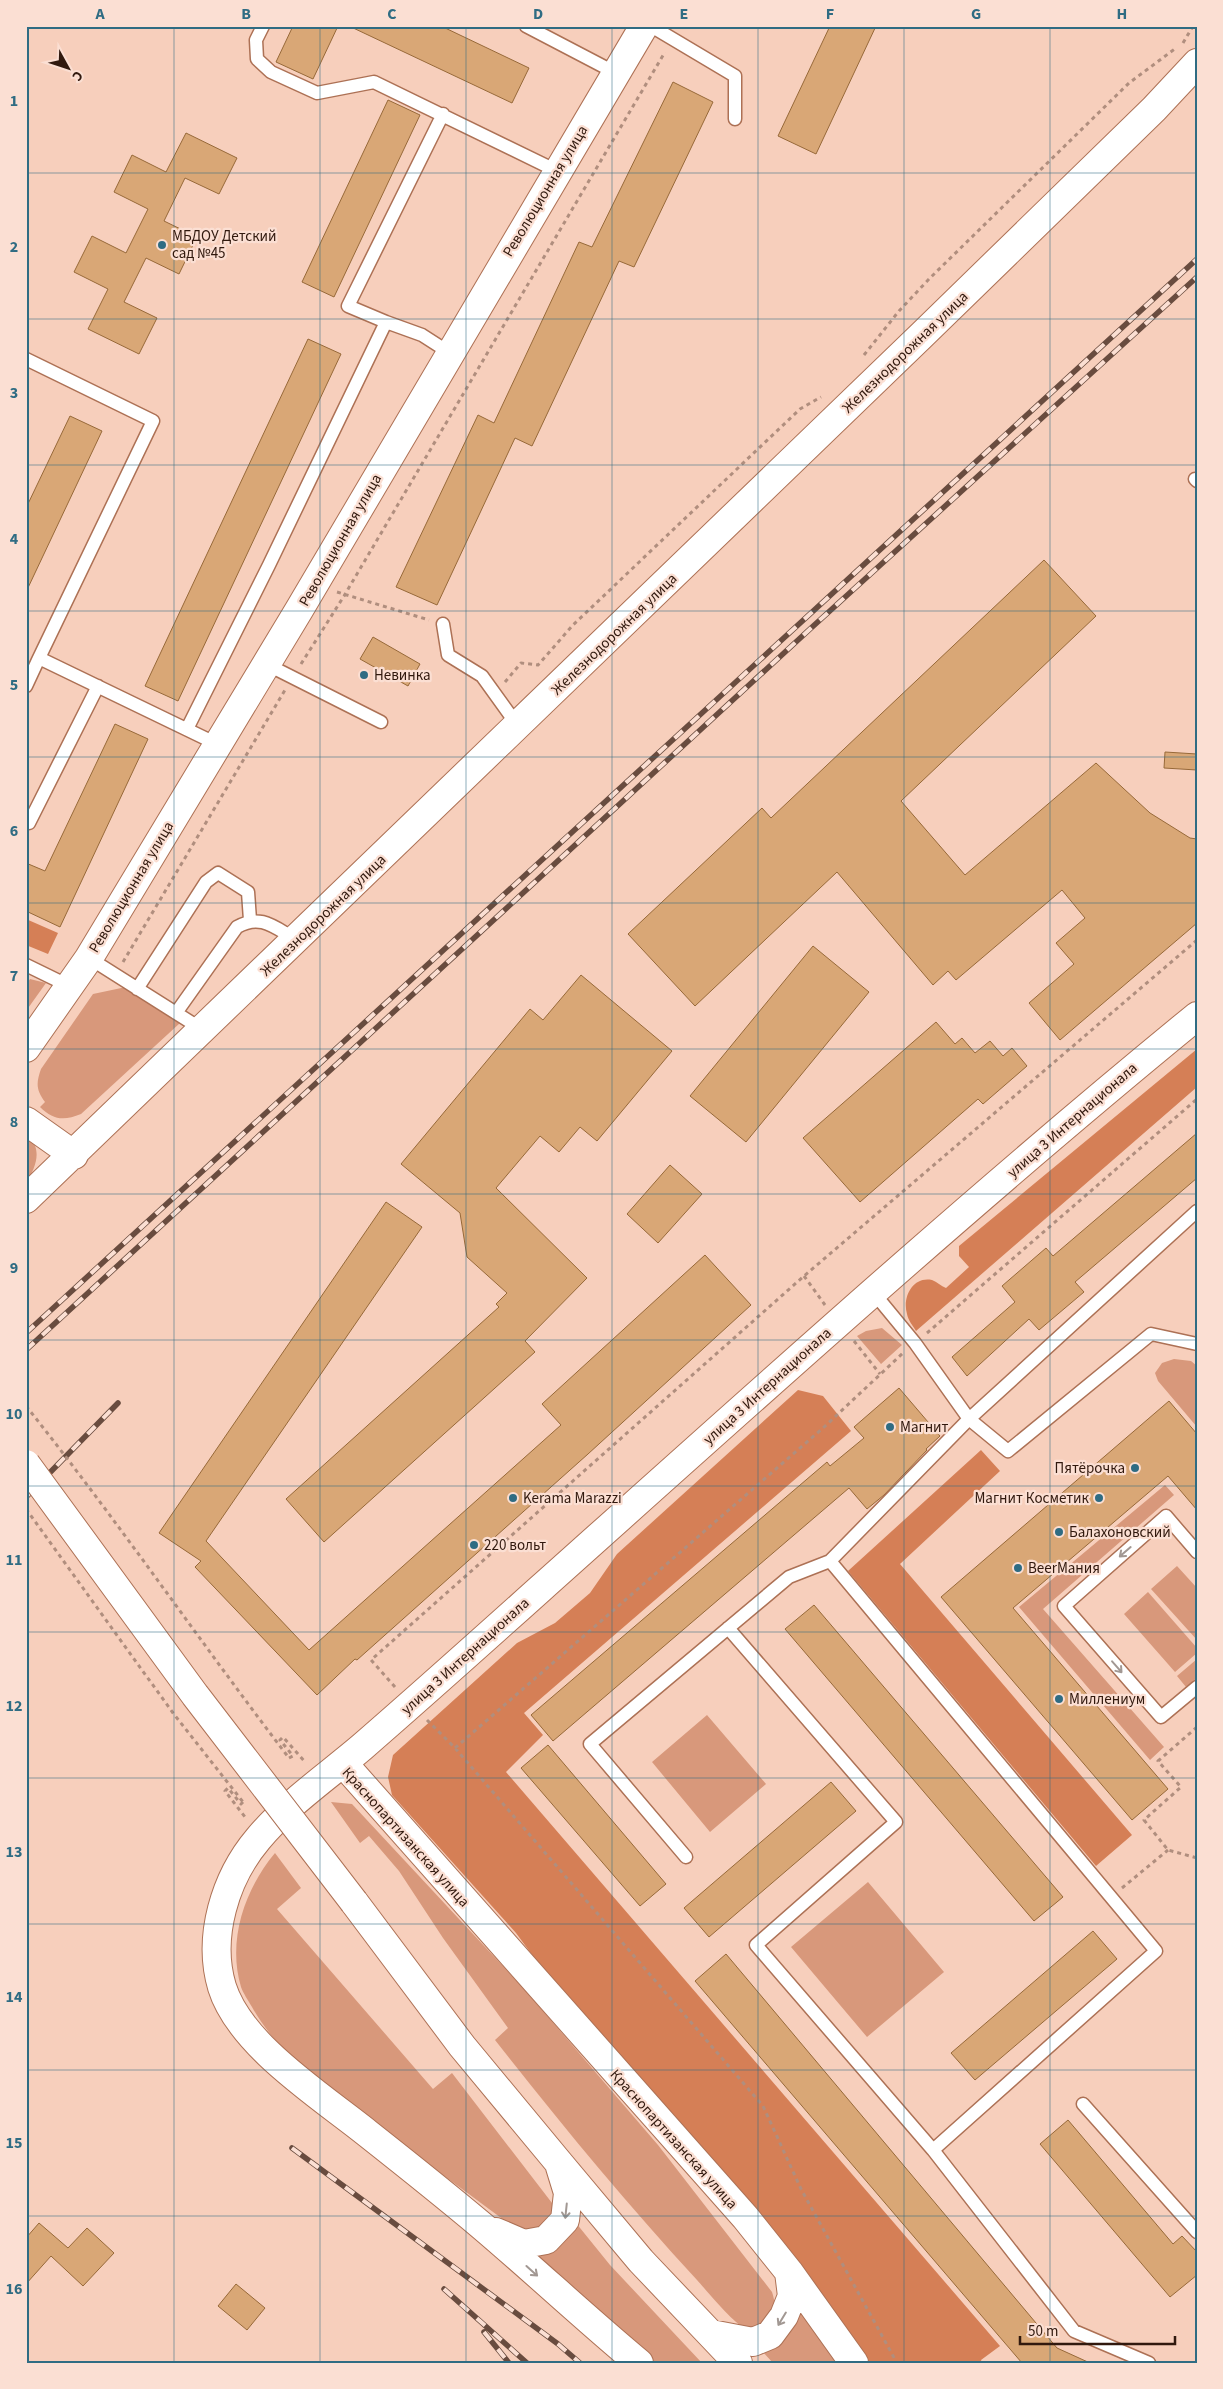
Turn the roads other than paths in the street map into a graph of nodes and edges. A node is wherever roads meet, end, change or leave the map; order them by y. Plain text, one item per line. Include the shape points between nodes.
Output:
1 (263, 26) edge
2 (526, 26) edge
3 (644, 26) edge
4 (651, 26) edge
5 (1197, 63) edge
6 (616, 73) junction
7 (443, 114) junction
8 (735, 119) dead end
9 (557, 171) junction
10 (386, 322) junction
11 (450, 353) junction
12 (26, 359) edge
13 (443, 624) road end
14 (39, 658) junction
15 (266, 664) junction
16 (26, 686) edge
17 (98, 686) junction
18 (381, 722) dead end
19 (518, 726) junction
20 (187, 729) junction
21 (217, 744) junction
22 (26, 823) edge
23 (250, 920) junction
24 (297, 940) junction
25 (89, 958) junction
26 (26, 965) edge
27 (69, 986) junction
28 (137, 989) junction
29 (176, 1013) junction
30 (1197, 1016) edge
31 (204, 1030) junction
32 (26, 1048) edge
33 (26, 1121) edge
34 (74, 1155) junction
35 (26, 1199) edge
36 (1197, 1211) edge
37 (873, 1292) junction
38 (1197, 1344) edge
39 (969, 1419) junction
40 (26, 1464) edge
41 (1197, 1552) edge
42 (830, 1561) junction
43 (728, 1628) junction
44 (1197, 1687) edge
45 (343, 1763) junction
46 (686, 1857) dead end
47 (1083, 2104) dead end
48 (933, 2150) junction
49 (559, 2163) junction
50 (483, 2227) junction
51 (1197, 2232) edge
52 (789, 2272) junction
53 (711, 2334) junction
54 (639, 2363) edge
55 (738, 2363) edge
56 (854, 2363) edge
57 (1149, 2363) edge

1 - 7 lane via 256,40 257,59 271,72 317,93 374,82
2 - 6 lane
3 - 6 main road, Революционная улица
4 - 8 lane via 735,76
5 - 19 main road, Железнодорожная улица via 1147,116
6 - 9 main road, Революционная улица
7 - 9 lane
7 - 10 lane via 348,306
9 - 11 main road, Революционная улица
10 - 11 lane via 422,335
10 - 20 lane
11 - 15 main road, Революционная улица
12 - 14 lane via 153,421
13 - 19 lane via 448,655 482,676
14 - 16 lane
14 - 17 lane
15 - 18 lane
15 - 21 main road, Революционная улица
17 - 20 lane
17 - 22 lane via 29,823
19 - 24 main road, Железнодорожная улица
20 - 21 lane
21 - 25 main road, Революционная улица
23 - 24 lane via 262,921
23 - 28 lane via 248,892 218,873 206,882
23 - 29 lane via 238,927
24 - 31 main road, Железнодорожная улица
25 - 27 main road, Революционная улица
25 - 28 lane
26 - 27 lane
27 - 32 main road, Революционная улица
28 - 29 lane
29 - 31 lane
30 - 37 main road, улица 3 Интернационала
31 - 34 main road, Железнодорожная улица
33 - 34 main road
34 - 35 main road, Железнодорожная улица
36 - 39 lane
37 - 39 lane
37 - 45 main road, улица 3 Интернационала
38 - 39 lane via 1151,1334 1008,1450
39 - 42 lane
40 - 49 main road, bridge via 195,1694 462,2046
41 -> 44 lane via 1166,1516 1064,1606 1161,1717
42 - 43 lane via 789,1577
42 - 48 lane via 1156,1951
43 - 46 lane via 590,1744
43 - 48 lane via 896,1822 756,1945
45 - 50 main road, Краснопартизанская улица via 258,1838 238,1868 225,1899 218,1931 218,1963 223,1990 239,2020 279,2065
45 - 52 main road, Краснопартизанская улица via 745,2217
47 - 51 lane
48 - 57 lane via 1074,2331
49 -> 50 main road via 568,2193 565,2220 546,2240 524,2244
49 - 53 main road via 641,2261
50 -> 54 main road, Краснопартизанская улица
52 -> 53 main road via 792,2296 784,2316 770,2336 753,2342
52 - 56 main road, Краснопартизанская улица
53 - 55 main road

